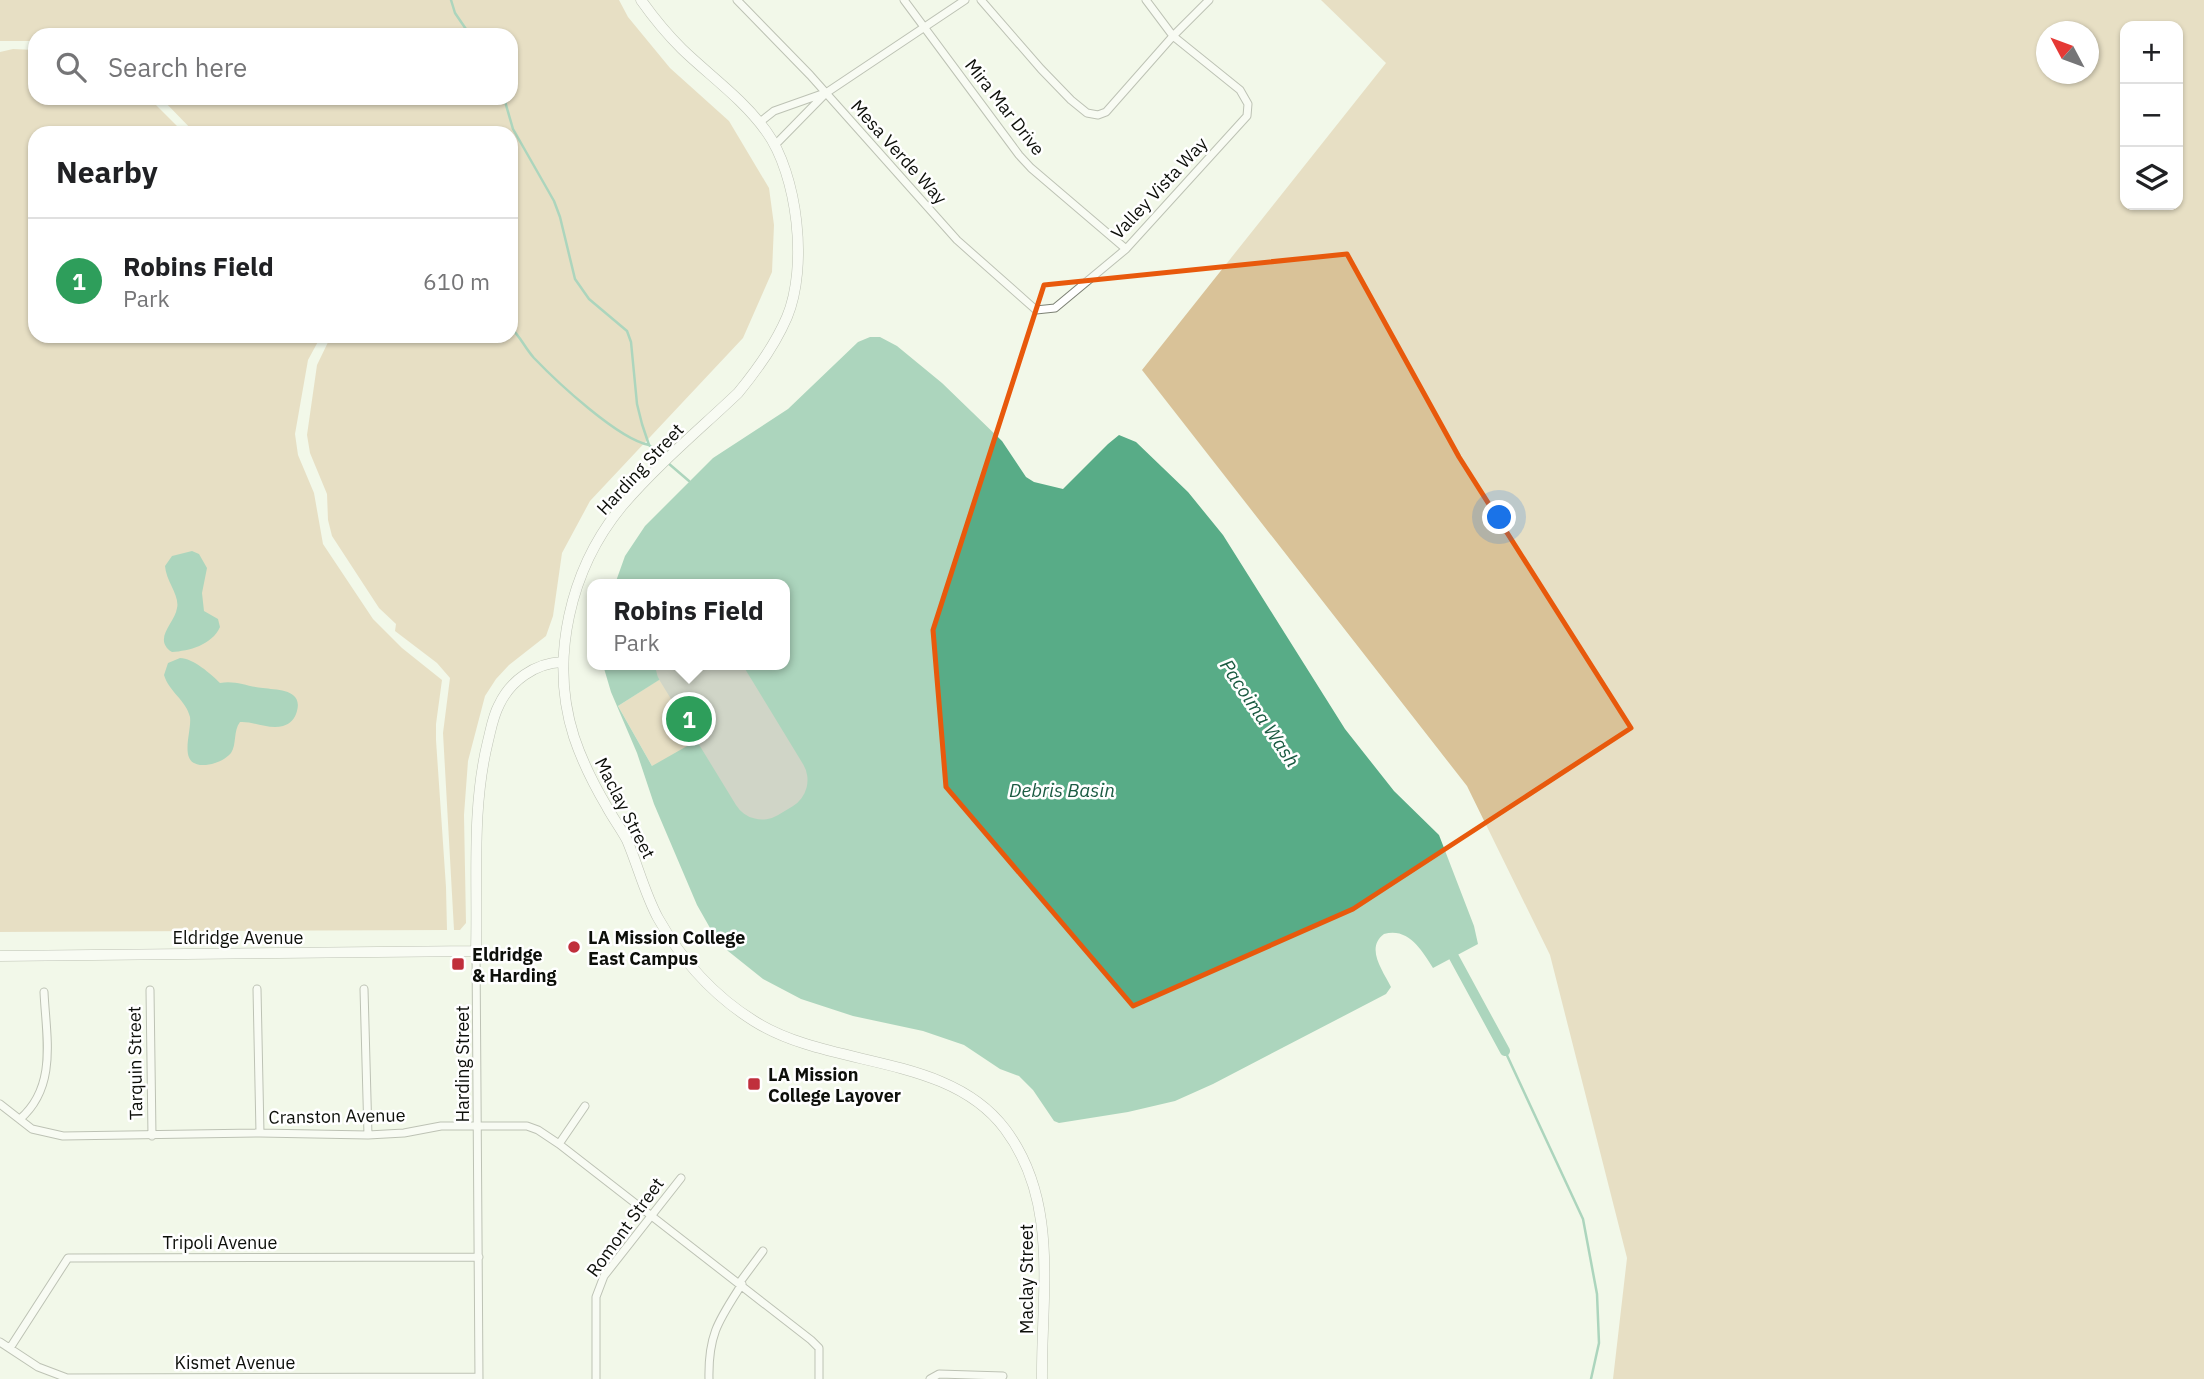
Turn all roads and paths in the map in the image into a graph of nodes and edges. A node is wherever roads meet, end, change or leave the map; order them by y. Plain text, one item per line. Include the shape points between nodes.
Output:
1 (641, 0) edge
2 (737, 0) edge
3 (904, 0) edge
4 (965, 0) edge
5 (981, 0) edge
6 (1146, 0) edge
7 (1209, 0) edge
8 (925, 27) junction
9 (1173, 36) junction
10 (826, 93) junction
11 (760, 122) junction
12 (775, 145) junction
13 (1126, 249) junction
14 (1047, 310) joint
15 (562, 662) junction
16 (476, 951) junction
17 (0, 956) edge
18 (257, 989) dead end
19 (365, 989) dead end
20 (150, 990) dead end
21 (44, 992) dead end
22 (0, 1104) edge
23 (585, 1106) dead end
24 (20, 1119) junction
25 (478, 1125) junction
26 (260, 1133) junction
27 (152, 1136) junction
28 (368, 1136) junction
29 (559, 1144) junction
30 (681, 1178) dead end
31 (651, 1216) junction
32 (763, 1251) dead end
33 (479, 1256) junction
34 (741, 1283) junction
35 (0, 1342) edge
36 (10, 1348) junction
37 (1003, 1376) dead end
38 (479, 1378) edge
39 (596, 1379) edge
40 (709, 1379) edge
41 (819, 1379) edge
42 (930, 1379) edge
43 (1042, 1379) edge

1 - 11 street, Harding Street via 682,49
2 - 10 street, Mesa Verde Way
3 - 8 street, Mira Mar Drive
4 - 8 street
5 - 9 street via 1087,113 1106,113
6 - 9 street
7 - 9 street
8 - 10 street
8 - 13 street, Mira Mar Drive via 1031,168
9 - 13 street, Valley Vista Way via 1240,90 1248,104 1247,116
10 - 11 street via 774,111
10 - 12 street
10 - 14 street, Mesa Verde Way via 957,240 1029,306
11 - 12 street, Harding Street
12 - 15 street, Harding Street via 797,229 796,281 788,315 773,345 738,393 622,506 590,556 572,604
13 - 14 street, Valley Vista Way
15 - 16 street, Harding Street via 544,664 515,682 495,714 478,796
15 - 43 street, Maclay Street via 574,736 588,774 625,837 657,917 684,959 719,995 755,1022 825,1050 942,1080 979,1102 1004,1126 1027,1163 1043,1224
16 - 17 street, Eldridge Avenue
16 - 25 street, Harding Street
18 - 26 street
19 - 28 street
20 - 27 street, Tarquin Street
21 - 24 street via 45,1080 31,1110
22 - 24 street, Cranston Avenue
23 - 29 street
24 - 27 street, Cranston Avenue via 32,1129 63,1136
25 - 28 street, Cranston Avenue
25 - 29 street, Cranston Avenue via 527,1126
25 - 33 street, Harding Street
26 - 27 street, Cranston Avenue
26 - 28 street, Cranston Avenue
29 - 31 street, Cranston Avenue
30 - 31 street, Romont Street
31 - 34 street, Cranston Avenue
31 - 39 street, Romont Street via 604,1276 596,1297
32 - 34 street
33 - 36 street, Tripoli Avenue via 68,1258
33 - 38 street, Harding Street
34 - 40 street via 711,1340
34 - 41 street, Cranston Avenue via 819,1348
35 - 36 street, Kismet Avenue
36 - 38 street, Kismet Avenue via 38,1367 67,1378
37 - 42 street via 939,1374

